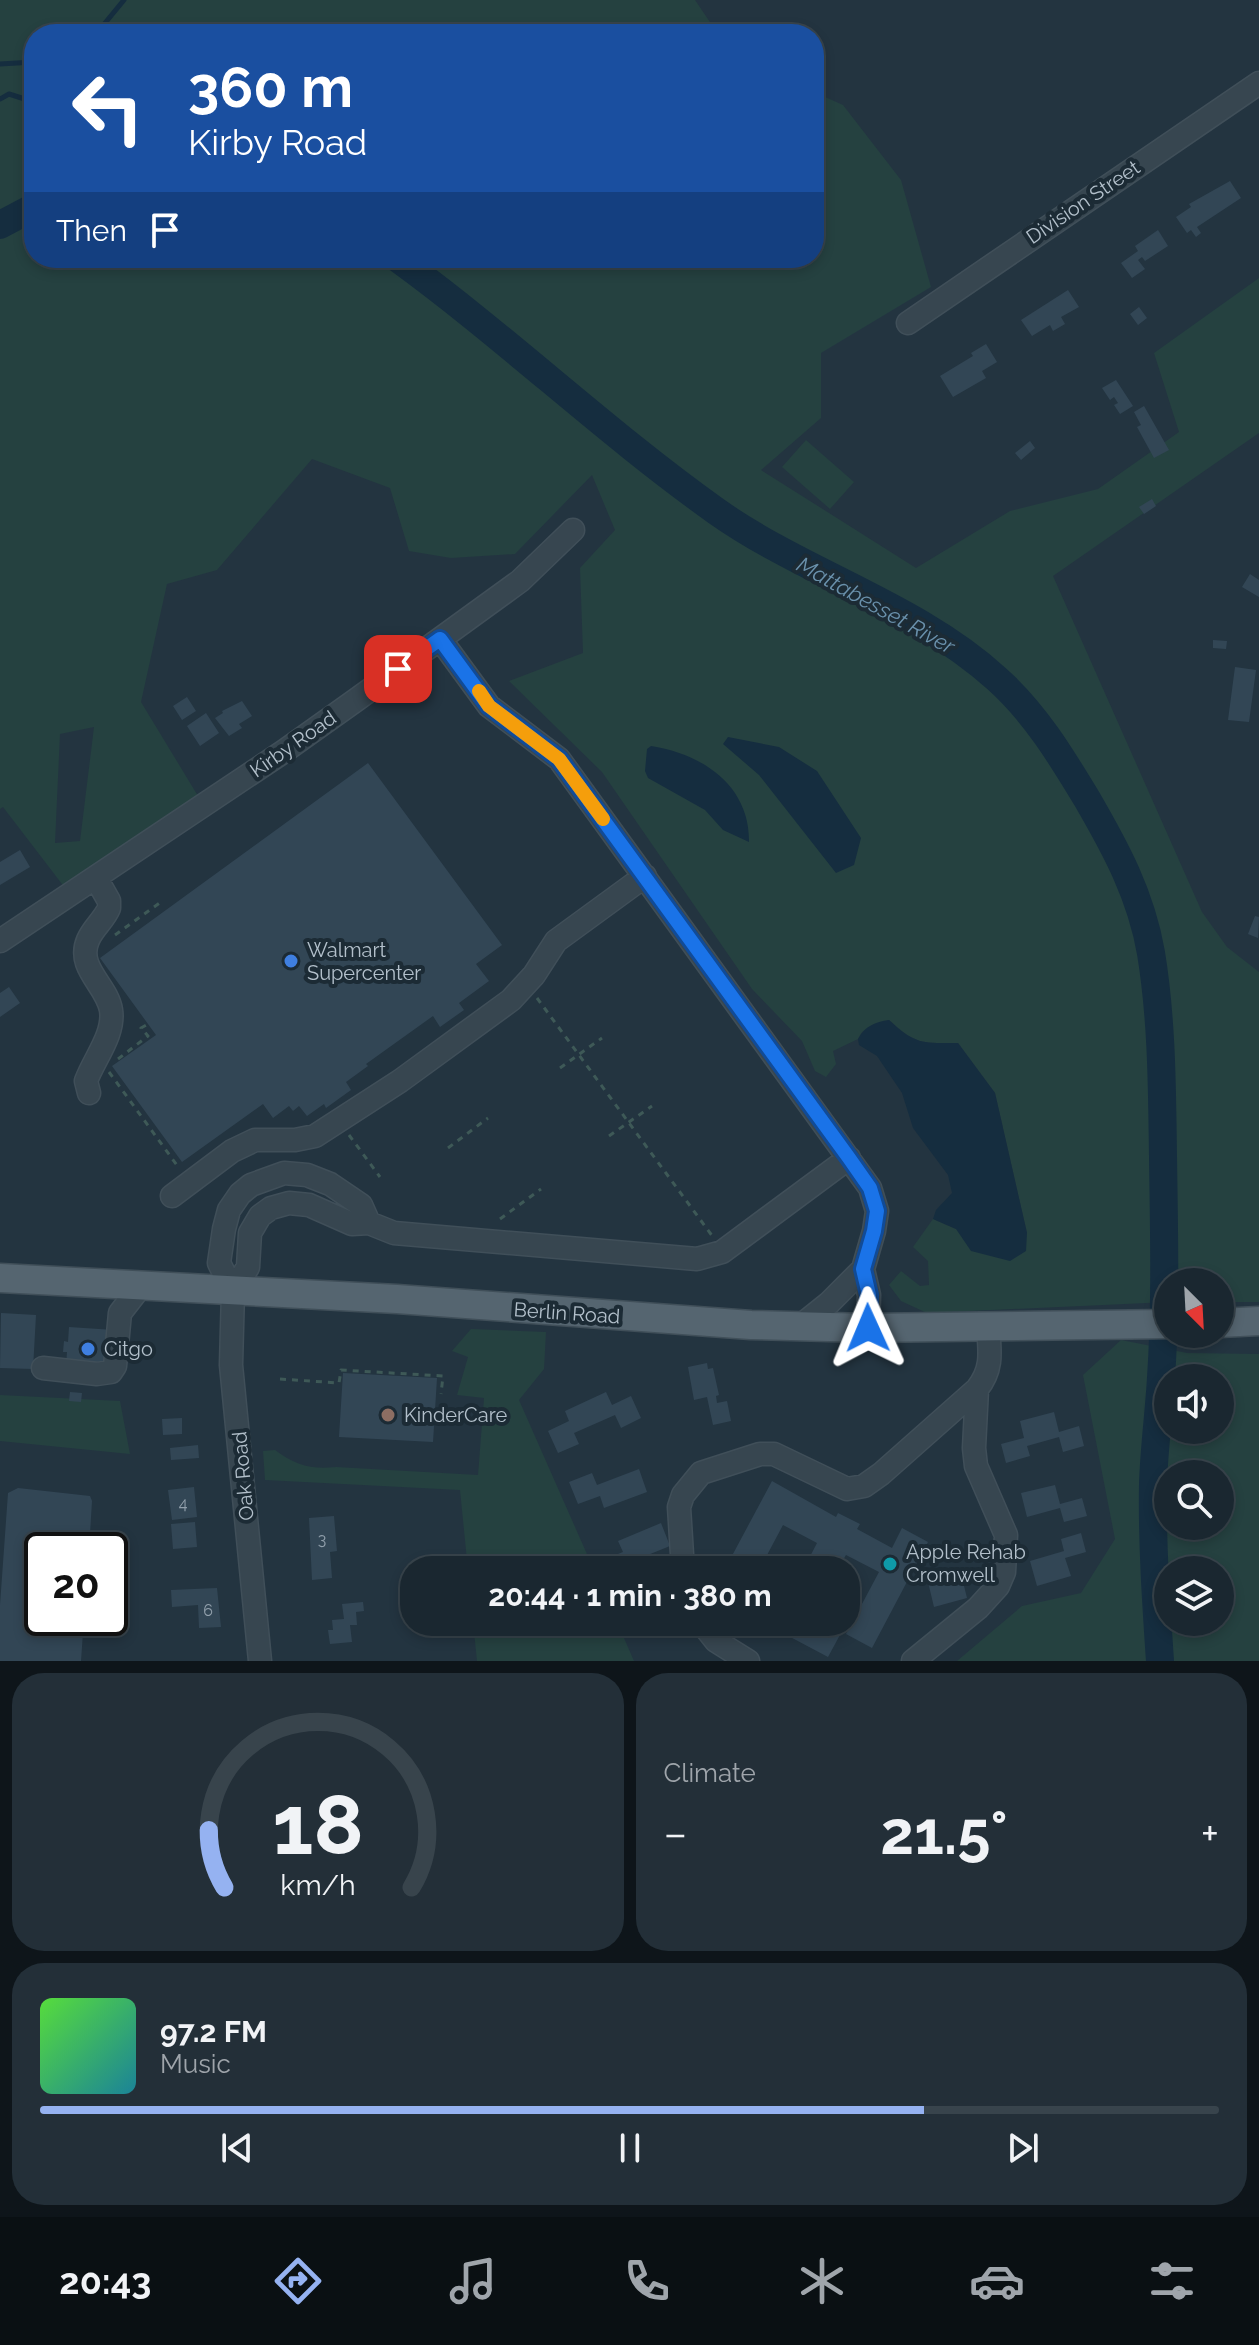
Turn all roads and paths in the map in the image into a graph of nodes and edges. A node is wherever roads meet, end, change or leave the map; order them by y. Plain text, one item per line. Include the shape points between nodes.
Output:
1 (1259, 83) edge
2 (908, 323) dead end
3 (573, 530) dead end
4 (440, 639) junction
5 (645, 876) junction
6 (96, 878) junction
7 (161, 902) dead end
8 (89, 938) junction
9 (0, 941) edge
10 (533, 992) dead end
11 (148, 1024) dead end
12 (602, 1038) dead end
13 (579, 1055) junction
14 (116, 1060) dead end
15 (106, 1067) dead end
16 (560, 1068) dead end
17 (89, 1093) dead end
18 (652, 1106) dead end
19 (488, 1118) dead end
20 (629, 1122) junction
21 (346, 1130) dead end
22 (609, 1136) dead end
23 (448, 1148) dead end
24 (849, 1158) junction
25 (179, 1168) dead end
26 (380, 1177) dead end
27 (541, 1189) dead end
28 (172, 1196) dead end
29 (500, 1219) dead end
30 (369, 1223) junction
31 (715, 1240) dead end
32 (863, 1269) junction
33 (0, 1278) edge
34 (141, 1286) junction
35 (233, 1291) junction
36 (1259, 1321) edge
37 (1234, 1322) edge
38 (1154, 1324) edge
39 (799, 1327) junction
40 (868, 1328) junction
41 (988, 1328) junction
42 (43, 1368) dead end
43 (280, 1379) dead end
44 (977, 1389) junction
45 (441, 1394) dead end
46 (682, 1556) edge
47 (712, 1636) edge
48 (260, 1661) edge
49 (748, 1661) edge
50 (913, 1661) edge

1 - 2 street, Division Street
3 - 4 street, Kirby Road via 520,581
4 - 5 street via 489,706 559,759
4 - 6 street, Kirby Road
5 - 24 street
5 - 28 street via 556,941 511,1000 400,1081 315,1136 255,1140 232,1151
6 - 8 street via 109,908
6 - 9 street, Kirby Road
7 - 8 path via 107,941
8 - 17 street via 88,966 111,1009 108,1031 86,1081
10 - 13 path
11 - 14 path via 141,1028 148,1036
12 - 13 path
13 - 16 path
13 - 20 path
15 - 25 path
18 - 20 path
19 - 23 path
20 - 22 path
20 - 31 path
21 - 26 path
24 - 30 street via 722,1252 697,1259 426,1237
24 - 32 street via 870,1188 877,1211
27 - 29 path
30 - 35 street via 352,1224 309,1205 271,1208 250,1233 248,1267
30 - 35 street via 361,1205 307,1175 284,1173 251,1185 229,1210 224,1229 219,1263
32 - 39 street
32 - 40 street
33 - 34 main road, Berlin Road
34 - 35 main road, Berlin Road
34 - 42 street via 120,1313 111,1372
35 - 39 main road, Berlin Road
35 - 48 street, Oak Road via 231,1365
36 - 37 main road
38 - 41 main road, Berlin Road
39 - 40 main road, Berlin Road
40 - 41 main road, Berlin Road
41 - 44 street via 991,1361
43 - 45 path via 339,1383 341,1370 443,1376
44 - 46 street via 864,1486 847,1489 774,1454 701,1473 679,1507
44 - 50 street via 976,1466 1006,1535 1004,1572 978,1608
47 - 49 street

